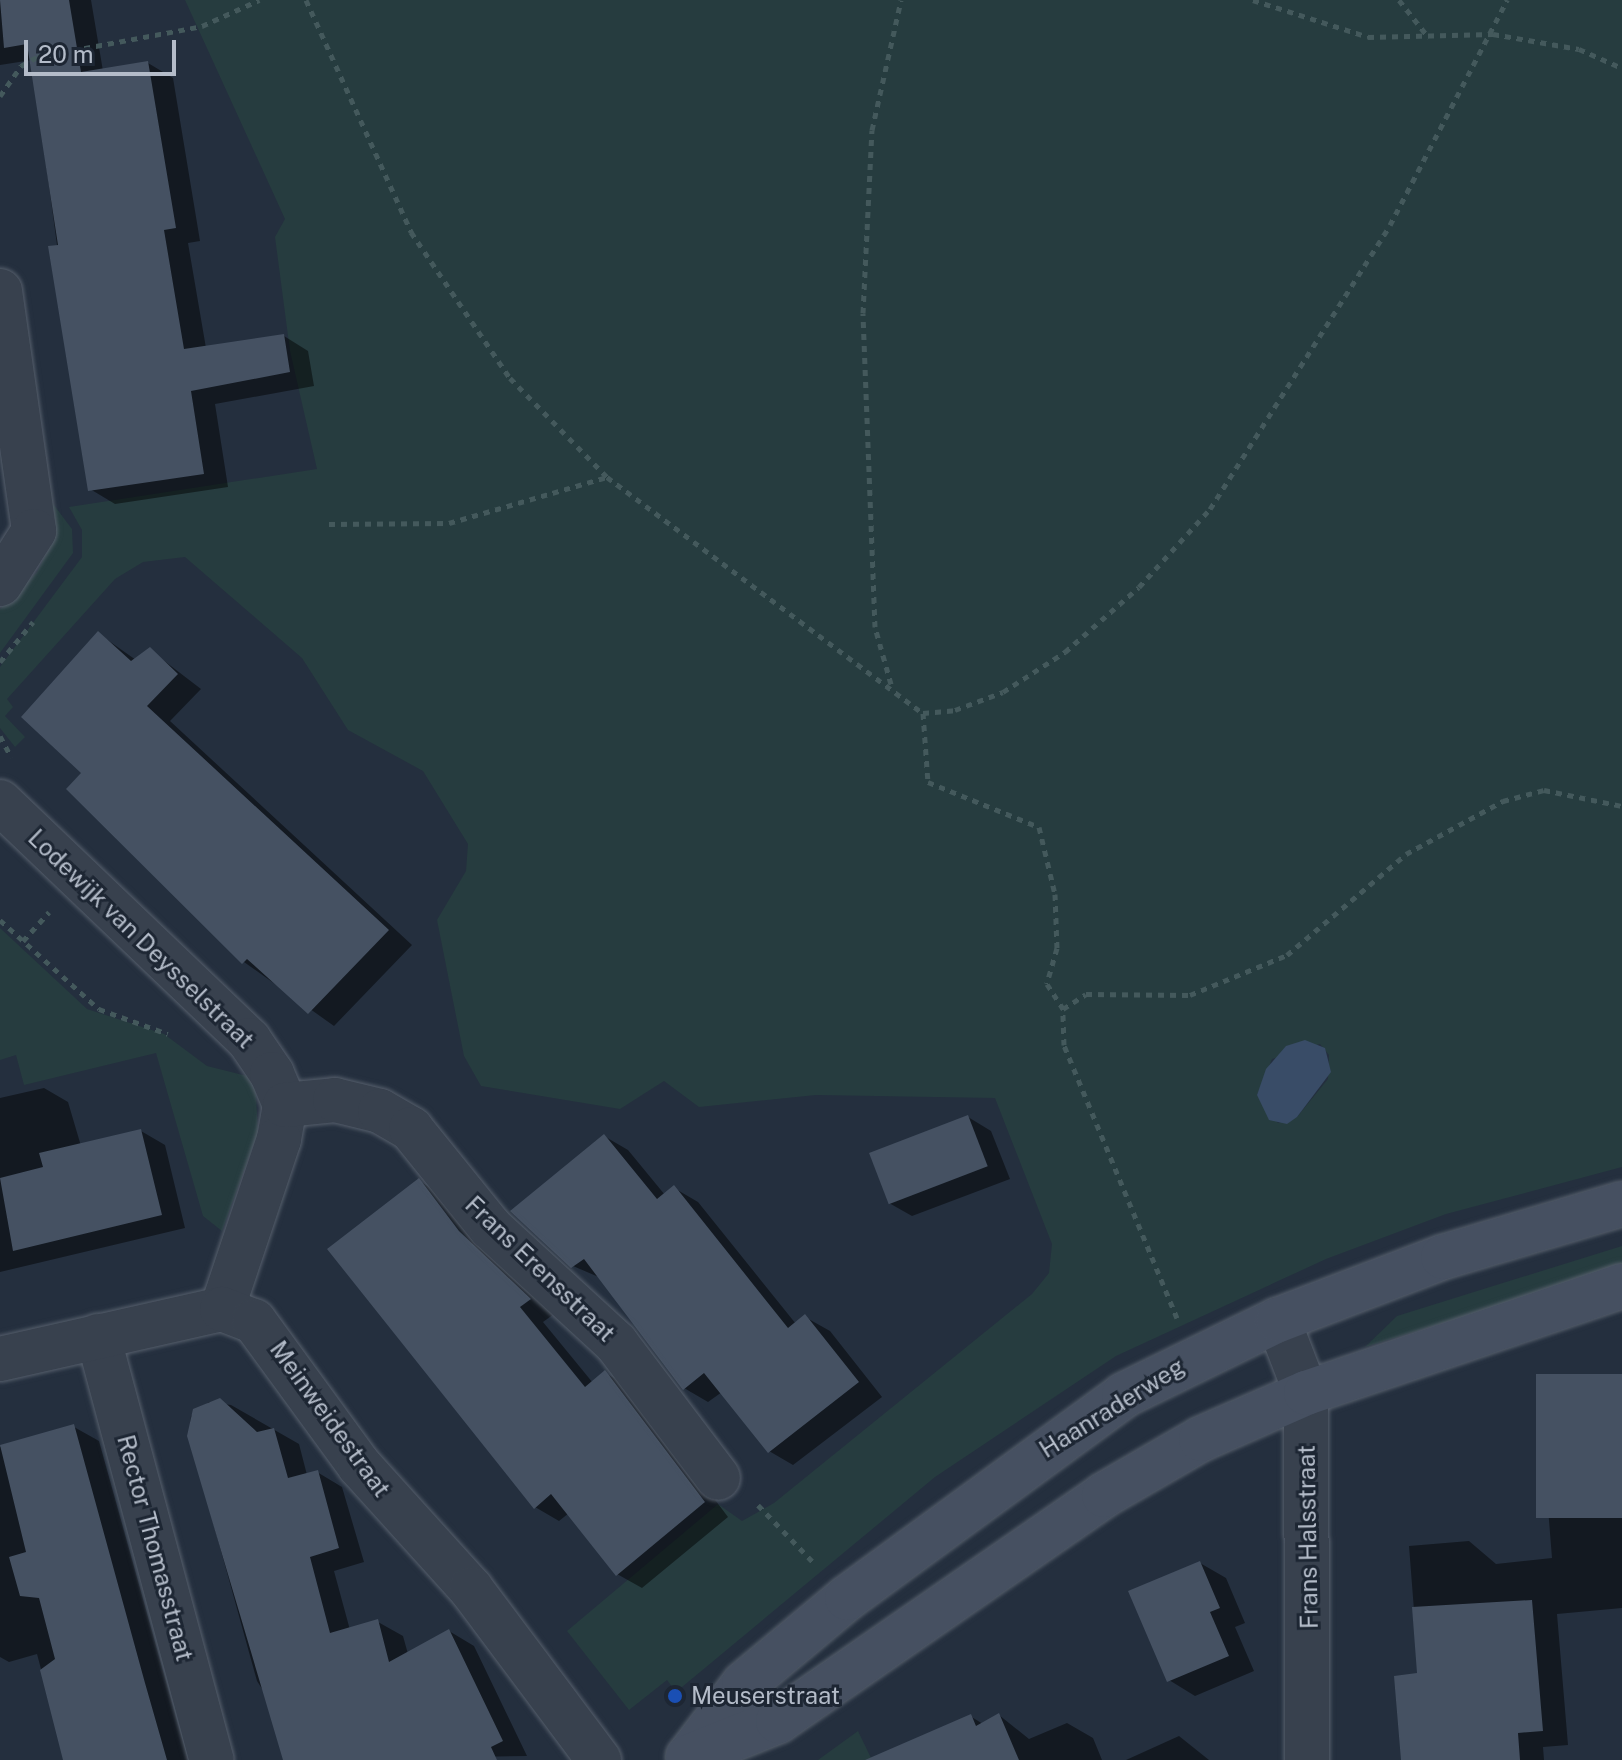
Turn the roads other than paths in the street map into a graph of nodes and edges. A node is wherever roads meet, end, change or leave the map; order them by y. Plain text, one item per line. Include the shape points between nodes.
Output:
1 (0, 291) edge
2 (0, 584) edge
3 (0, 802) edge
4 (285, 1105) junction
5 (1622, 1204) edge
6 (1622, 1286) edge
7 (222, 1309) junction
8 (1278, 1320) junction
9 (98, 1336) junction
10 (0, 1359) edge
11 (1306, 1393) junction
12 (718, 1478) dead end
13 (686, 1758) edge
14 (212, 1760) edge
15 (599, 1760) edge
16 (1307, 1760) edge

1 - 2 street via 34,531
3 - 4 street, Lodewijk van Deysselstraat via 249,1040
4 - 7 street
4 - 12 street, Frans Erensstraat via 335,1100 380,1111 411,1129 491,1228 616,1343
5 - 8 street, Haanraderweg via 1443,1257
6 - 11 street, Haanraderweg
7 - 9 street
7 - 15 street, Meinweidestraat via 254,1321 274,1340 359,1465 471,1589
8 - 11 street, Frans Halsstraat
8 - 13 street, Haanraderweg via 1194,1355 1065,1435 916,1542 744,1684
9 - 10 street
9 - 14 street, Rector Thomasstraat
11 - 13 street, Haanraderweg via 1201,1439 1104,1495 778,1721
11 - 16 street, Frans Halsstraat

